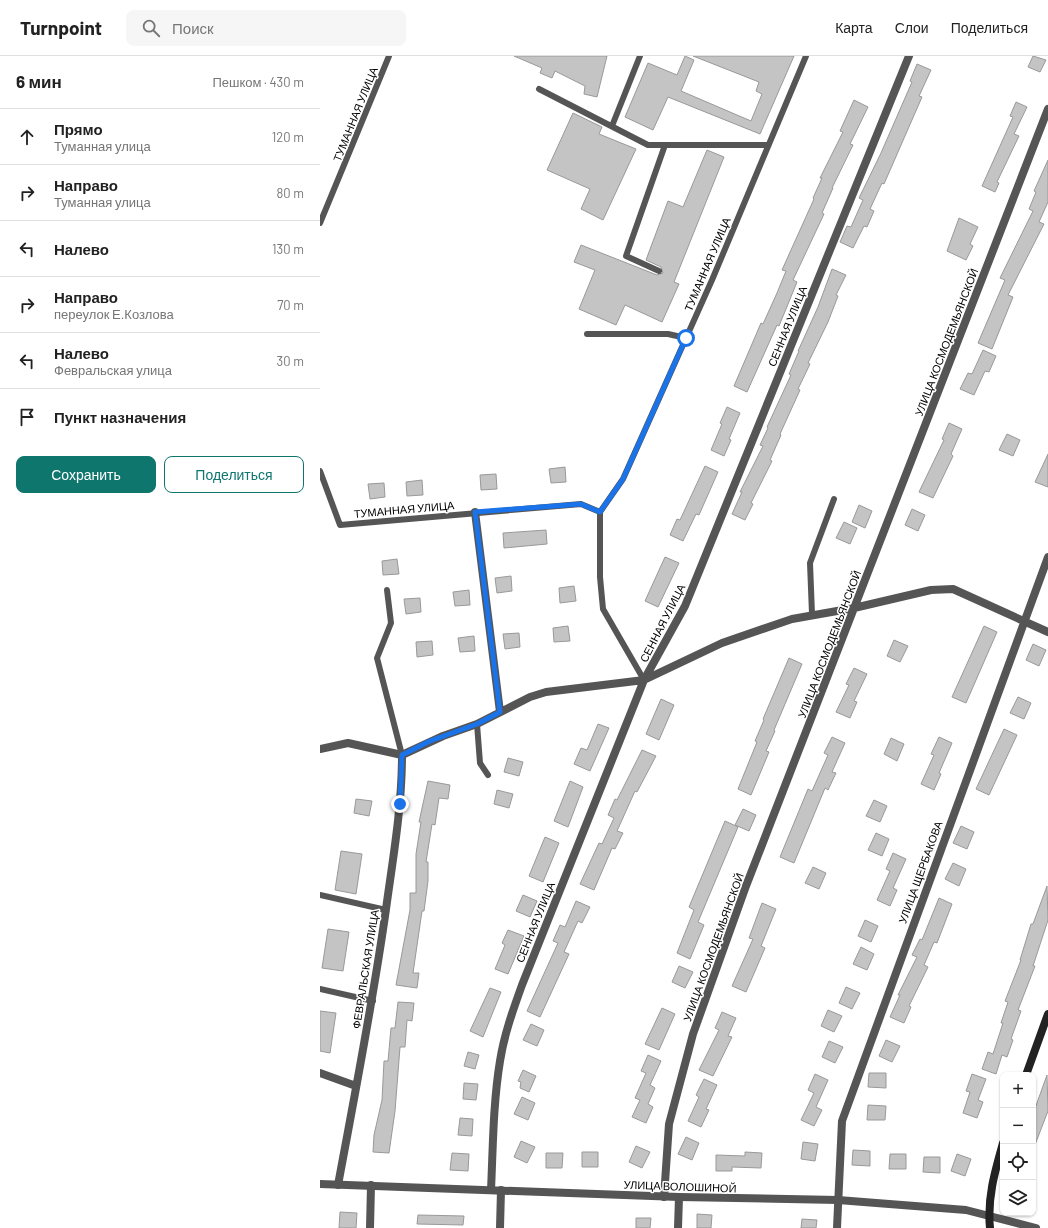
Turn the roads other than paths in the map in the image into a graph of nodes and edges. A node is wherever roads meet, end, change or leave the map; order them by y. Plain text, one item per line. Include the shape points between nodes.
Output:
1 (389, 56) edge
2 (640, 56) edge
3 (806, 56) edge
4 (909, 56) edge
5 (539, 89) dead end
6 (1048, 109) edge
7 (612, 126) junction
8 (665, 145) junction
9 (768, 145) junction
10 (320, 223) edge
11 (659, 271) dead end
12 (587, 334) dead end
13 (686, 338) junction
14 (320, 472) edge
15 (834, 499) dead end
16 (475, 512) junction
17 (600, 512) junction
18 (1048, 557) edge
19 (387, 590) dead end
20 (854, 608) junction
21 (812, 614) junction
22 (1023, 621) junction
23 (1048, 632) edge
24 (644, 680) junction
25 (500, 712) junction
26 (477, 724) junction
27 (320, 750) edge
28 (402, 755) junction
29 (488, 775) dead end
30 (320, 895) edge
31 (386, 910) junction
32 (320, 989) edge
33 (373, 1001) junction
34 (1048, 1014) edge
35 (1027, 1072) edge
36 (320, 1073) edge
37 (356, 1086) junction
38 (1003, 1144) edge
39 (320, 1184) edge
40 (338, 1185) junction
41 (370, 1185) junction
42 (491, 1190) junction
43 (501, 1190) junction
44 (664, 1197) junction
45 (679, 1197) junction
46 (838, 1200) junction
47 (989, 1215) junction
48 (370, 1228) edge
49 (500, 1228) edge
50 (678, 1228) edge
51 (837, 1228) edge
52 (990, 1228) edge
53 (1036, 1228) edge

1 - 10 lane, ТУМАННАЯ УЛИЦА
2 - 7 lane
3 - 9 lane, ТУМАННАЯ УЛИЦА
4 - 24 street, СЕННАЯ УЛИЦА via 685,606
5 - 7 lane
6 - 20 street, УЛИЦА КОСМОДЕМЬЯНСКОЙ
7 - 8 lane via 648,145
8 - 9 lane
8 - 11 lane via 626,256
9 - 13 lane, ТУМАННАЯ УЛИЦА
12 - 13 lane via 668,334
13 - 17 lane, ТУМАННАЯ УЛИЦА via 623,479
14 - 16 lane, ТУМАННАЯ УЛИЦА via 340,525
15 - 21 lane via 810,564
16 - 17 lane, ТУМАННАЯ УЛИЦА via 581,504
16 - 25 street
17 - 24 lane via 600,578 603,610
18 - 22 street, УЛИЦА ЩЕРБАКОВА
19 - 28 lane via 391,623 376,658
20 - 21 street
20 - 22 street via 931,590 954,589
20 - 44 street, УЛИЦА КОСМОДЕМЬЯНСКОЙ via 746,886 693,1034 669,1124
21 - 24 street via 722,643
22 - 23 street
22 - 46 street, УЛИЦА ЩЕРБАКОВА via 842,1121
24 - 25 street via 546,692
24 - 42 street, СЕННАЯ УЛИЦА via 522,985 510,1023 500,1061 496,1093
25 - 26 street
26 - 28 street
26 - 29 lane via 478,757
27 - 28 street via 348,744
28 - 31 street, ФЕВРАЛЬСКАЯ УЛИЦА via 400,804
30 - 31 lane
31 - 33 street, ФЕВРАЛЬСКАЯ УЛИЦА
32 - 33 lane
33 - 37 street, ФЕВРАЛЬСКАЯ УЛИЦА
34 - 35 main road
36 - 37 street
37 - 40 street, ФЕВРАЛЬСКАЯ УЛИЦА
38 - 47 main road via 991,1187
39 - 40 street, УЛИЦА ВОЛОШИНОЙ
40 - 41 street, УЛИЦА ВОЛОШИНОЙ
41 - 42 street, УЛИЦА ВОЛОШИНОЙ
41 - 48 street
42 - 43 street, УЛИЦА ВОЛОШИНОЙ
43 - 44 street, УЛИЦА ВОЛОШИНОЙ
43 - 49 street
44 - 45 street, УЛИЦА ВОЛОШИНОЙ
45 - 46 street, УЛИЦА ВОЛОШИНОЙ
45 - 50 street
46 - 47 street, УЛИЦА ВОЛОШИНОЙ via 966,1210
46 - 51 street, УЛИЦА ЩЕРБАКОВА
47 - 52 main road
47 - 53 street, УЛИЦА ВОЛОШИНОЙ

